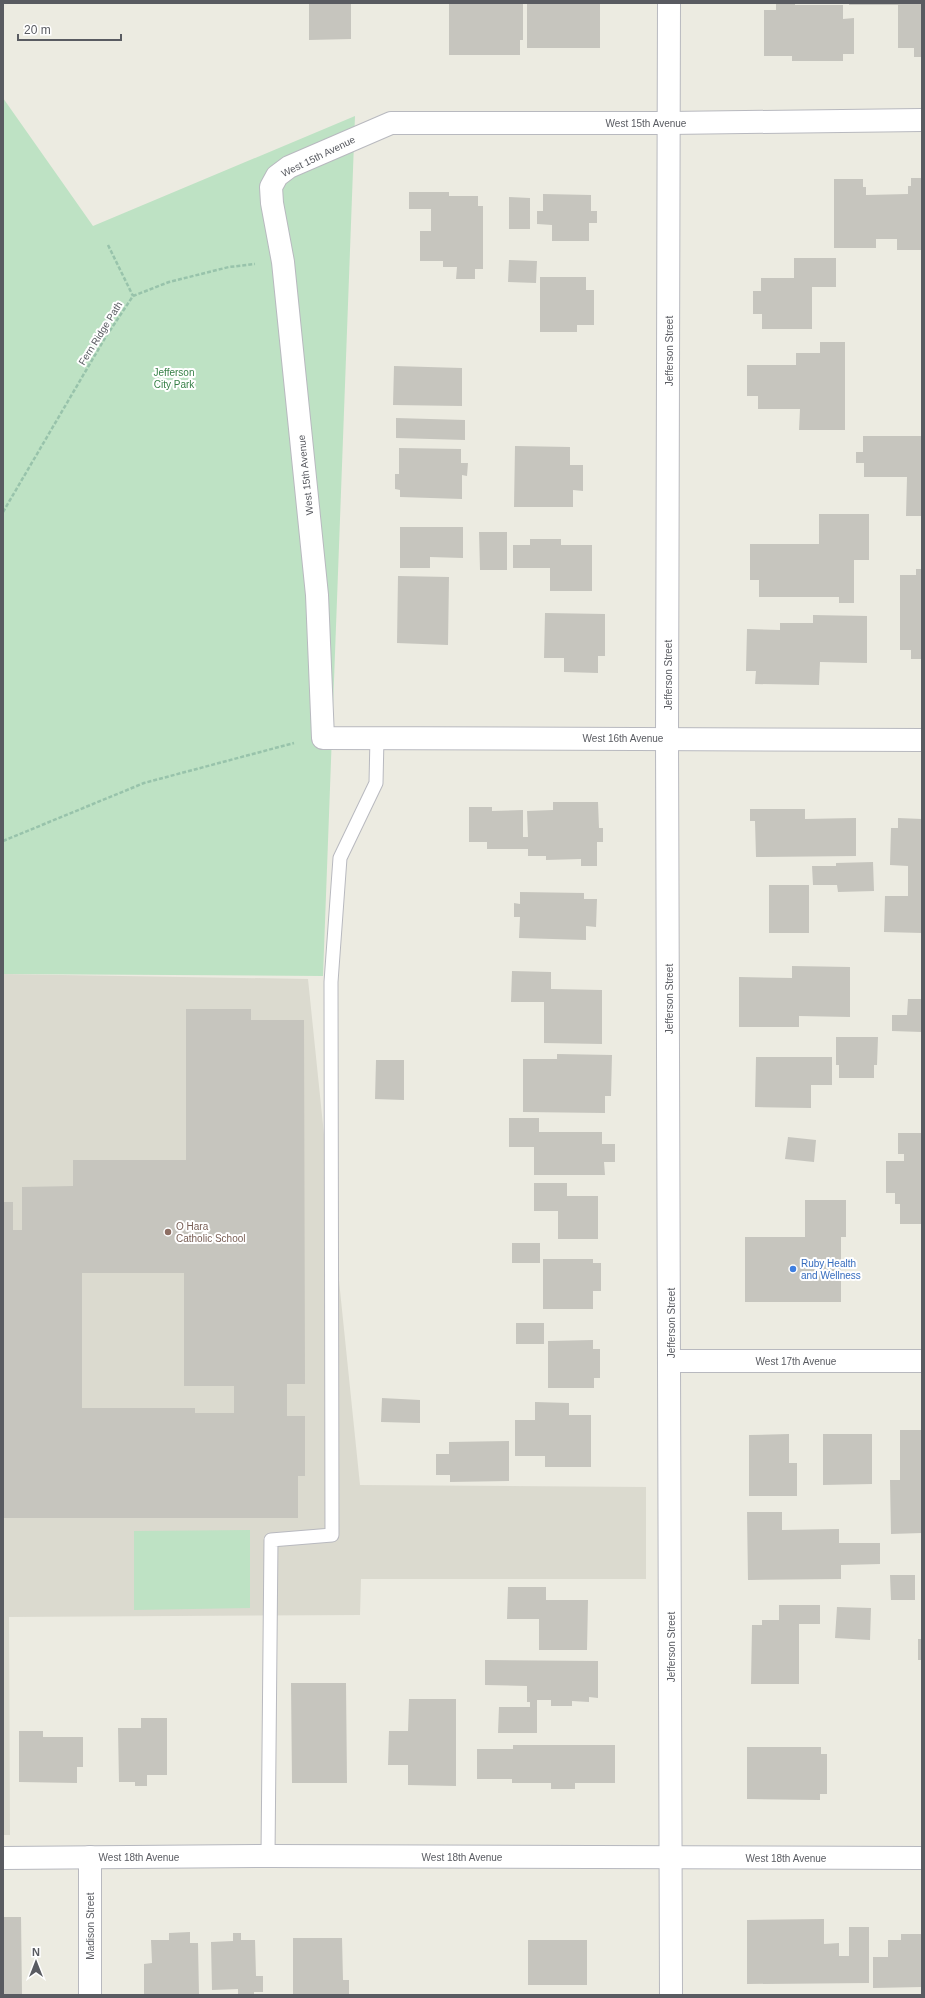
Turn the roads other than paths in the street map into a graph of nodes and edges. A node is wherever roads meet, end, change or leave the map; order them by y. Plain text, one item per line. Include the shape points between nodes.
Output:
1 (669, 3) edge
2 (922, 120) edge
3 (669, 123) junction
4 (323, 738) joint
5 (377, 738) junction
6 (667, 738) junction
7 (922, 740) edge
8 (671, 1361) junction
9 (922, 1361) edge
10 (268, 1856) junction
11 (90, 1857) junction
12 (3, 1858) edge
13 (672, 1858) junction
14 (922, 1858) edge
15 (90, 1995) edge
16 (672, 1995) edge

1 - 3 street, Jefferson Street
2 - 3 street, West 15th Avenue
3 - 4 street, West 15th Avenue via 391,123 289,167 277,176 271,187 272,203 283,262 317,595
3 - 6 street, Jefferson Street
4 - 5 street, West 16th Avenue
5 - 6 street, West 16th Avenue
5 - 10 lane via 376,783 340,858 331,982 332,1535 271,1540
6 - 7 street, West 16th Avenue
6 - 8 street, Jefferson Street
8 - 9 street, West 17th Avenue
8 - 13 street, Jefferson Street
10 - 11 street, West 18th Avenue
10 - 13 street, West 18th Avenue
11 - 12 street, West 18th Avenue
11 - 15 street, Madison Street
13 - 14 street, West 18th Avenue
13 - 16 street, Jefferson Street

